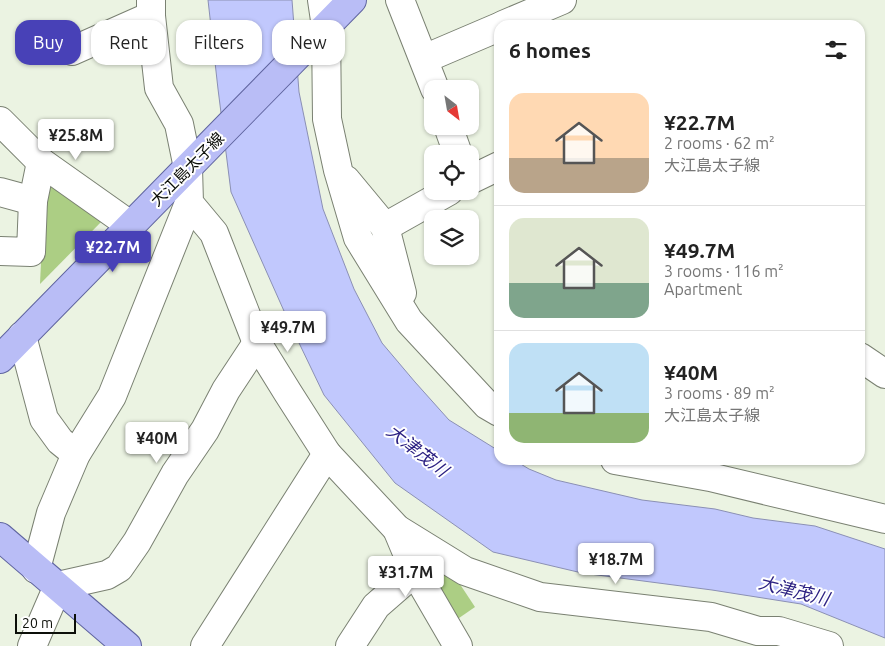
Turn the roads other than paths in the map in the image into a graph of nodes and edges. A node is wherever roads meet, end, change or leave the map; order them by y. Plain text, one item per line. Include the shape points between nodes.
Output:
1 (322, 0) edge
2 (352, 0) edge
3 (400, 0) edge
4 (562, 0) edge
5 (151, 8) edge
6 (321, 20) edge
7 (333, 20) edge
8 (515, 20) edge
9 (494, 29) edge
10 (81, 46) edge
11 (424, 58) junction
12 (289, 65) edge
13 (323, 65) edge
14 (432, 80) edge
15 (0, 121) edge
16 (41, 162) junction
17 (193, 163) junction
18 (494, 168) edge
19 (338, 170) junction
20 (479, 176) edge
21 (0, 192) edge
22 (433, 200) edge
23 (33, 202) junction
24 (189, 203) junction
25 (130, 225) junction
26 (385, 226) junction
27 (0, 251) edge
28 (408, 321) junction
29 (22, 336) junction
30 (257, 343) junction
31 (0, 358) edge
32 (865, 360) edge
33 (885, 374) edge
34 (494, 409) edge
35 (76, 454) junction
36 (327, 454) junction
37 (680, 465) edge
38 (719, 468) edge
39 (885, 519) edge
40 (397, 529) junction
41 (0, 537) edge
42 (36, 569) junction
43 (415, 572) junction
44 (58, 586) junction
45 (764, 638) edge
46 (119, 643) edge
47 (357, 643) edge
48 (32, 646) edge
49 (205, 646) edge
50 (458, 646) edge
51 (829, 646) edge

1 - 6 street
2 - 7 main road, 大江島太子線
3 - 11 street
4 - 8 street
5 - 10 street
5 - 17 street via 159,88 179,124
9 - 11 street
11 - 14 street
12 - 17 main road, 大江島太子線
13 - 19 street via 327,119
15 - 16 street
16 - 23 street
16 - 25 street
17 - 24 street
17 - 25 main road, 大江島太子線
18 - 20 street
19 - 26 street
19 - 28 street via 358,238
21 - 23 street
22 - 26 street
23 - 27 street via 31,252
24 - 30 street via 214,233
24 - 35 street via 112,396
25 - 29 main road, 大江島太子線
26 - 28 street
28 - 34 street
29 - 31 main road, 大江島太子線
29 - 35 street via 44,419 60,441
30 - 36 street
30 - 44 street via 119,568 107,575
32 - 33 street
35 - 42 street via 51,514
36 - 40 street
36 - 49 street
37 - 38 street
38 - 39 street
40 - 43 street
40 - 45 street via 465,571 540,598 711,617
41 - 42 main road
42 - 44 main road
43 - 47 street via 376,606
43 - 50 street
44 - 46 main road
44 - 48 street
45 - 51 street via 779,631

